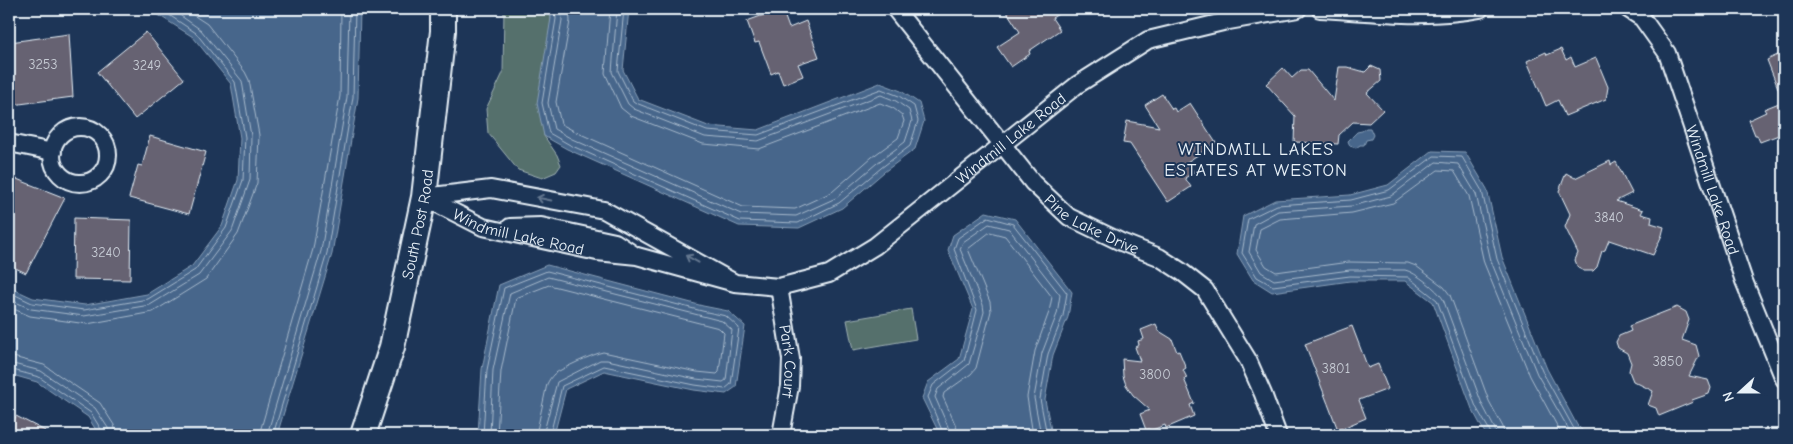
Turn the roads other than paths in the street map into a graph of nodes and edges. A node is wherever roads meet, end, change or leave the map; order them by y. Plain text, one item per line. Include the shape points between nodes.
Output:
1 (443, 9) edge
2 (895, 9) edge
3 (1298, 9) edge
4 (1320, 9) edge
5 (1480, 9) edge
6 (1628, 9) edge
7 (9, 143) edge
8 (1001, 144) junction
9 (53, 152) dead end
10 (424, 197) junction
11 (735, 283) junction
12 (779, 287) junction
13 (1784, 379) edge
14 (363, 435) edge
15 (781, 435) edge
16 (1278, 435) edge

1 - 10 street, South Post Road
2 - 8 street, Pine Lake Drive
3 - 8 street, Windmill Lake Road via 1148,40 1077,85
4 - 5 street via 1402,14
6 - 13 street, Windmill Lake Road via 1642,18 1667,52 1744,281
7 - 9 street
8 - 12 street, Windmill Lake Road via 876,246 829,274
8 - 16 street, Pine Lake Drive via 1032,183 1069,217 1159,257 1205,290 1248,360
10 - 11 street, Windmill Lake Road via 483,227 597,252 637,256
11 -> 10 street, Windmill Lake Road via 604,210 491,189
10 - 14 street, South Post Road via 392,347
11 - 12 street, Windmill Lake Road
12 - 15 street, Park Court via 790,359 790,386

